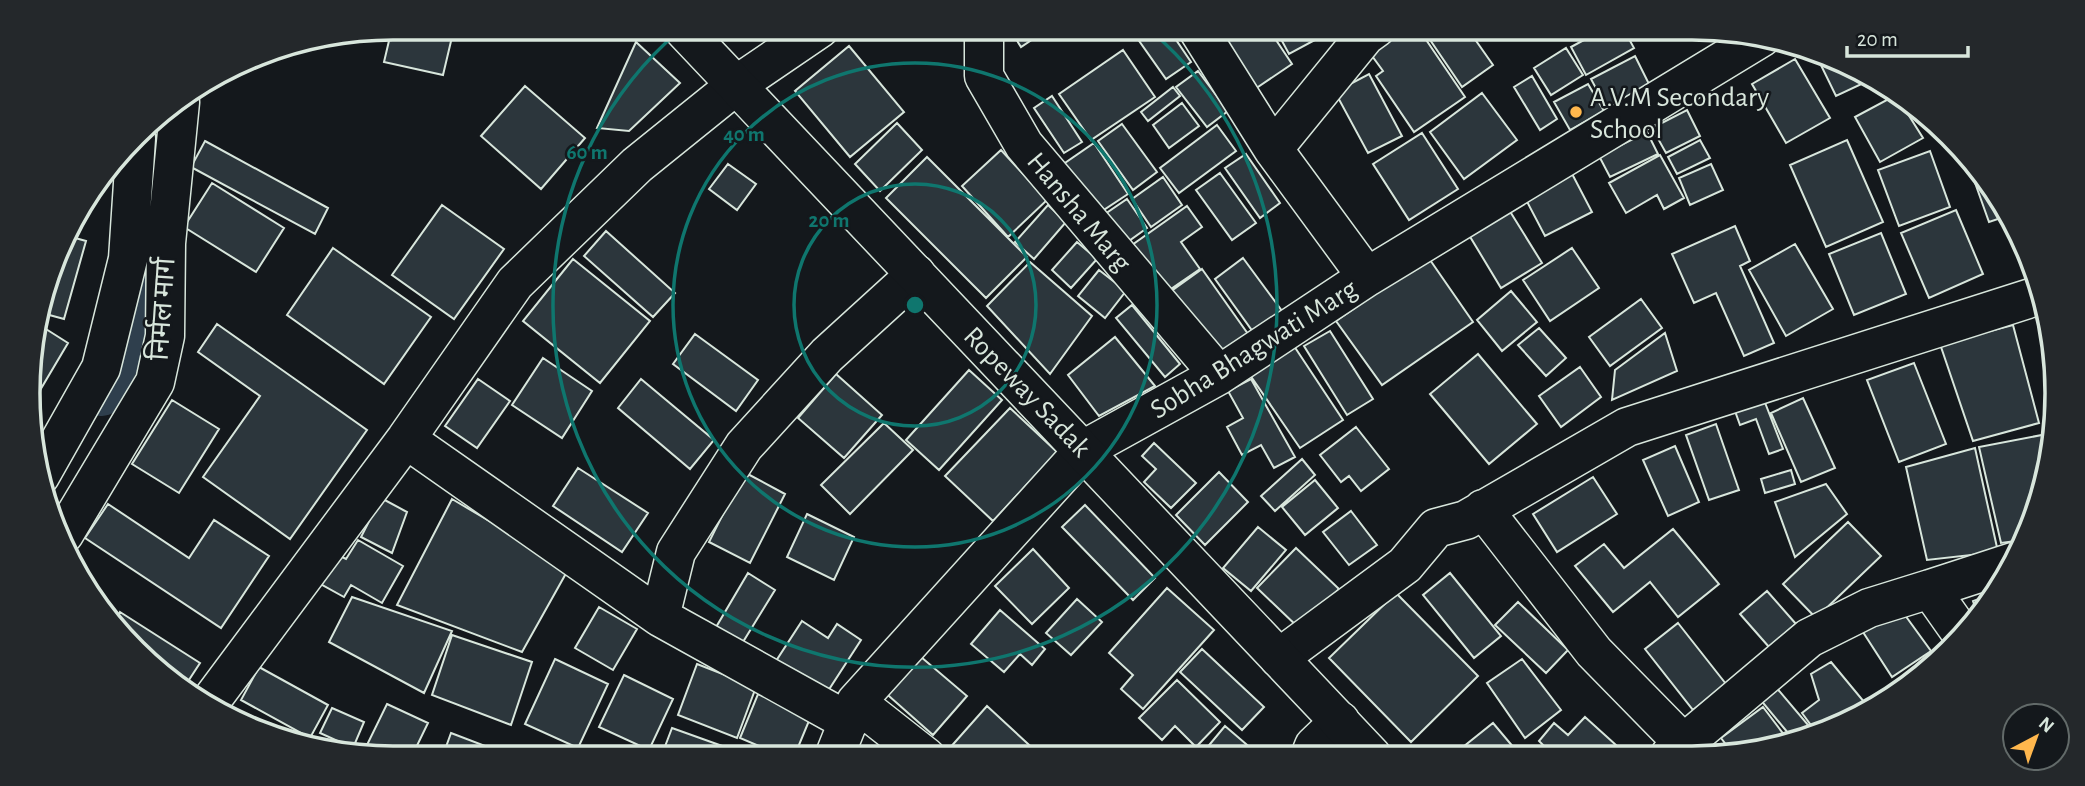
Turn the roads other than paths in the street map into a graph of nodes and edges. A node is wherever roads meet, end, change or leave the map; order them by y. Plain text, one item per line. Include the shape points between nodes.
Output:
1 (693, 40) edge
2 (802, 40) edge
3 (984, 40) edge
4 (1205, 40) edge
5 (1362, 40) edge
6 (1749, 45) edge
7 (735, 86) junction
8 (179, 112) edge
9 (1273, 149) junction
10 (135, 153) edge
11 (916, 274) junction
12 (1367, 277) junction
13 (2032, 298) edge
14 (1219, 375) junction
15 (405, 439) junction
16 (1085, 449) junction
17 (47, 463) edge
18 (1483, 509) junction
19 (67, 529) edge
20 (1998, 567) edge
21 (1930, 589) junction
22 (660, 617) junction
23 (1956, 627) edge
24 (1279, 659) junction
25 (214, 696) edge
26 (852, 712) junction
27 (1340, 722) junction
28 (838, 746) edge
29 (908, 746) edge
30 (1314, 746) edge
31 (1363, 746) edge
32 (1679, 746) edge
33 (1689, 746) edge

1 - 7 street, Ropeway Sadak
2 - 7 street
3 - 14 street, Hansha Marg via 984,76 1024,145
4 - 9 street
5 - 9 street
6 - 12 street, Sobha Bhagwati Marg
7 - 11 street, Ropeway Sadak
7 - 15 street via 637,165 515,283
8 - 19 street, निर्मल मार्ग via 166,243 165,336 155,382
9 - 12 street
10 - 17 street via 128,259 101,368
11 - 16 street, Ropeway Sadak
11 - 22 street via 827,355 744,446 676,552
12 - 14 street, Sobha Bhagwati Marg
13 - 18 street via 1627,427
14 - 16 street, Sobha Bhagwati Marg
15 - 22 street
15 - 25 street
16 - 24 street, Ropeway Sadak
16 - 26 street, Sobha Bhagwati Marg
18 - 24 street via 1466,520 1436,528 1405,565
18 - 32 street via 1594,652
20 - 21 street
21 - 23 street
21 - 33 street via 1869,608 1809,638
22 - 26 street
24 - 27 street, Ropeway Sadak
26 - 28 street, Sobha Bhagwati Marg
26 - 29 street
27 - 30 street
27 - 31 street, Ropeway Sadak

